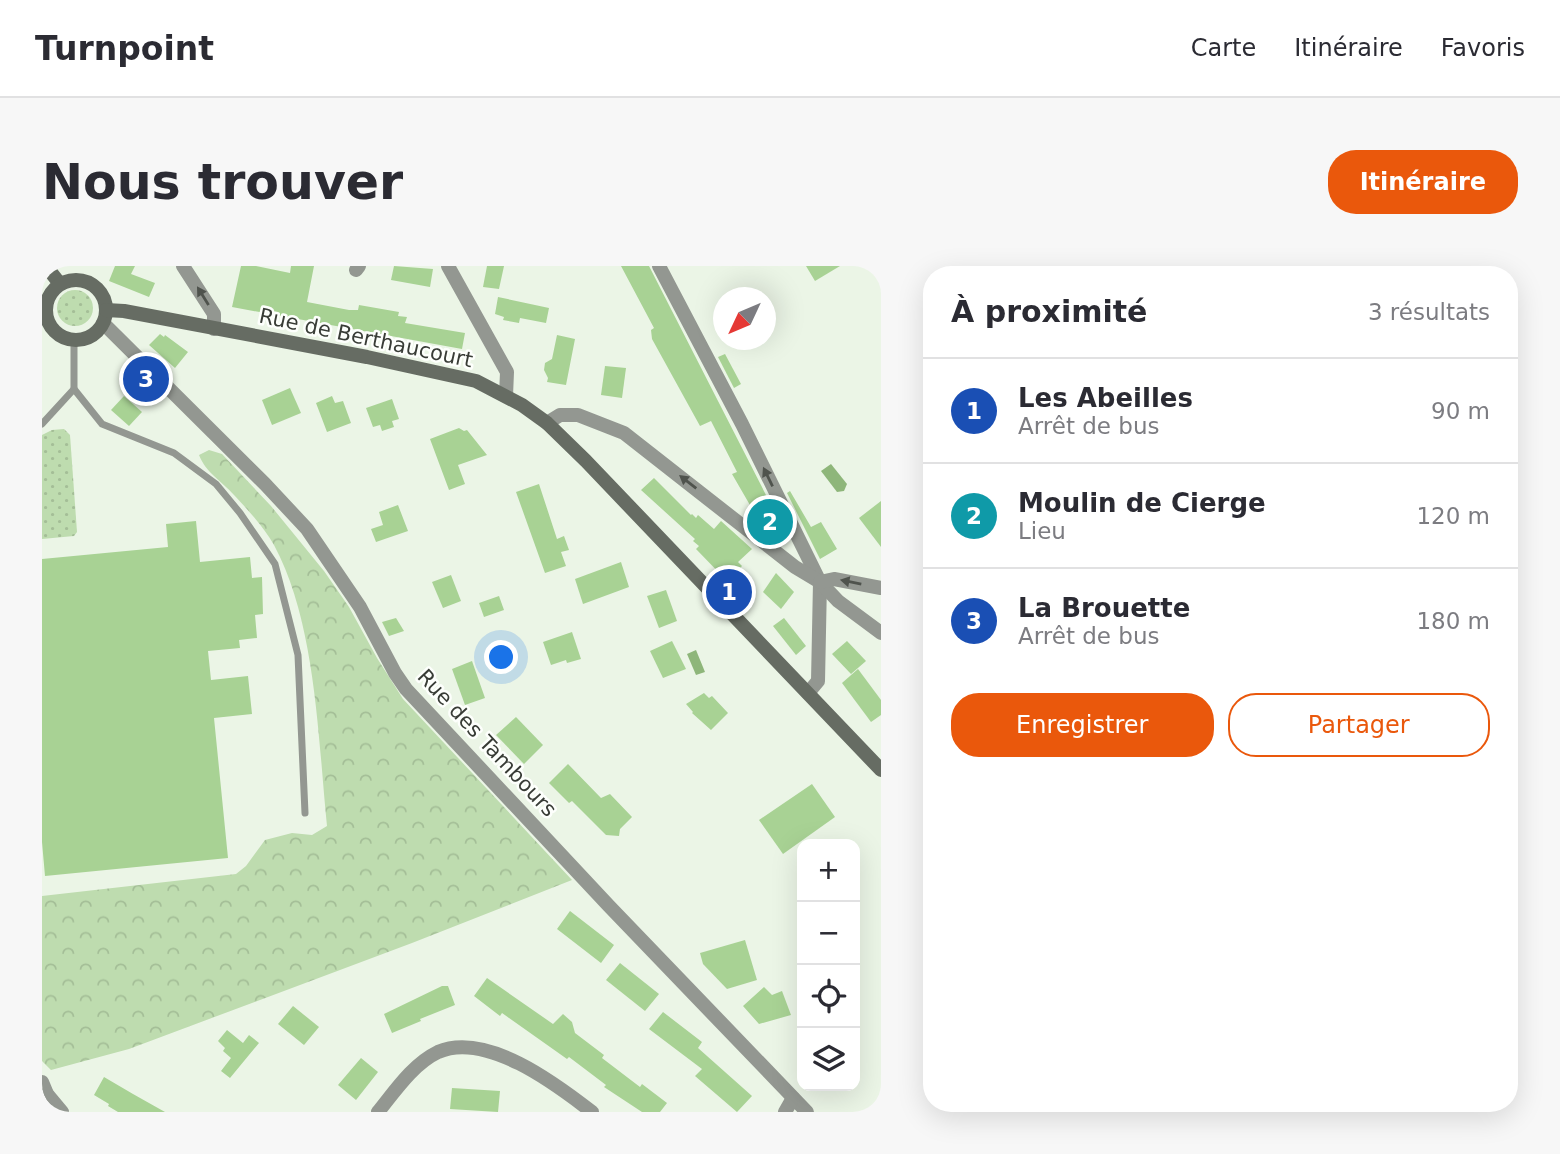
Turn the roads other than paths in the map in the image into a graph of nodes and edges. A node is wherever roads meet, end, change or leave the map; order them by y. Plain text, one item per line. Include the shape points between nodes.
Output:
1 (46, 266) edge
2 (183, 266) edge
3 (448, 266) edge
4 (659, 266) edge
5 (60, 285) junction
6 (44, 304) edge
7 (105, 316) junction
8 (214, 328) junction
9 (74, 341) junction
10 (74, 389) junction
11 (506, 396) junction
12 (547, 423) junction
13 (42, 424) edge
14 (820, 582) junction
15 (881, 588) edge
16 (881, 633) edge
17 (808, 693) junction
18 (881, 770) edge
19 (305, 813) dead end
20 (44, 1088) edge
21 (793, 1098) junction
22 (44, 1112) edge
23 (62, 1112) edge
24 (377, 1112) edge
25 (592, 1112) edge
26 (785, 1112) edge
27 (807, 1112) edge

1 - 5 main road
8 -> 2 street via 214,314
3 - 11 street via 507,372
14 -> 4 street
5 - 6 main road
5 - 7 main road via 70,281 91,284 104,299
6 - 9 main road via 55,332
7 - 8 main road, Rue de Berthaucourt via 124,310
7 - 9 main road via 91,337
7 - 21 street, Rue des Tambours via 307,530 360,607 406,689
8 - 11 main road, Rue de Berthaucourt via 476,381
9 - 10 lane
10 - 13 lane
10 - 19 lane via 102,424 174,453 216,484 275,564 298,655
11 - 12 main road, Rue de Berthaucourt
14 -> 12 street via 795,568 624,433 578,415 559,415
12 - 17 main road, Rue de Berthaucourt
15 -> 14 street via 834,579
14 - 16 street
14 - 17 street via 818,681
17 - 18 main road, Rue de Berthaucourt
20 - 22 street
20 - 23 street
21 - 26 street
21 - 27 street, Rue des Tambours
24 - 25 street via 408,1076 437,1053 459,1046 488,1051 525,1067

